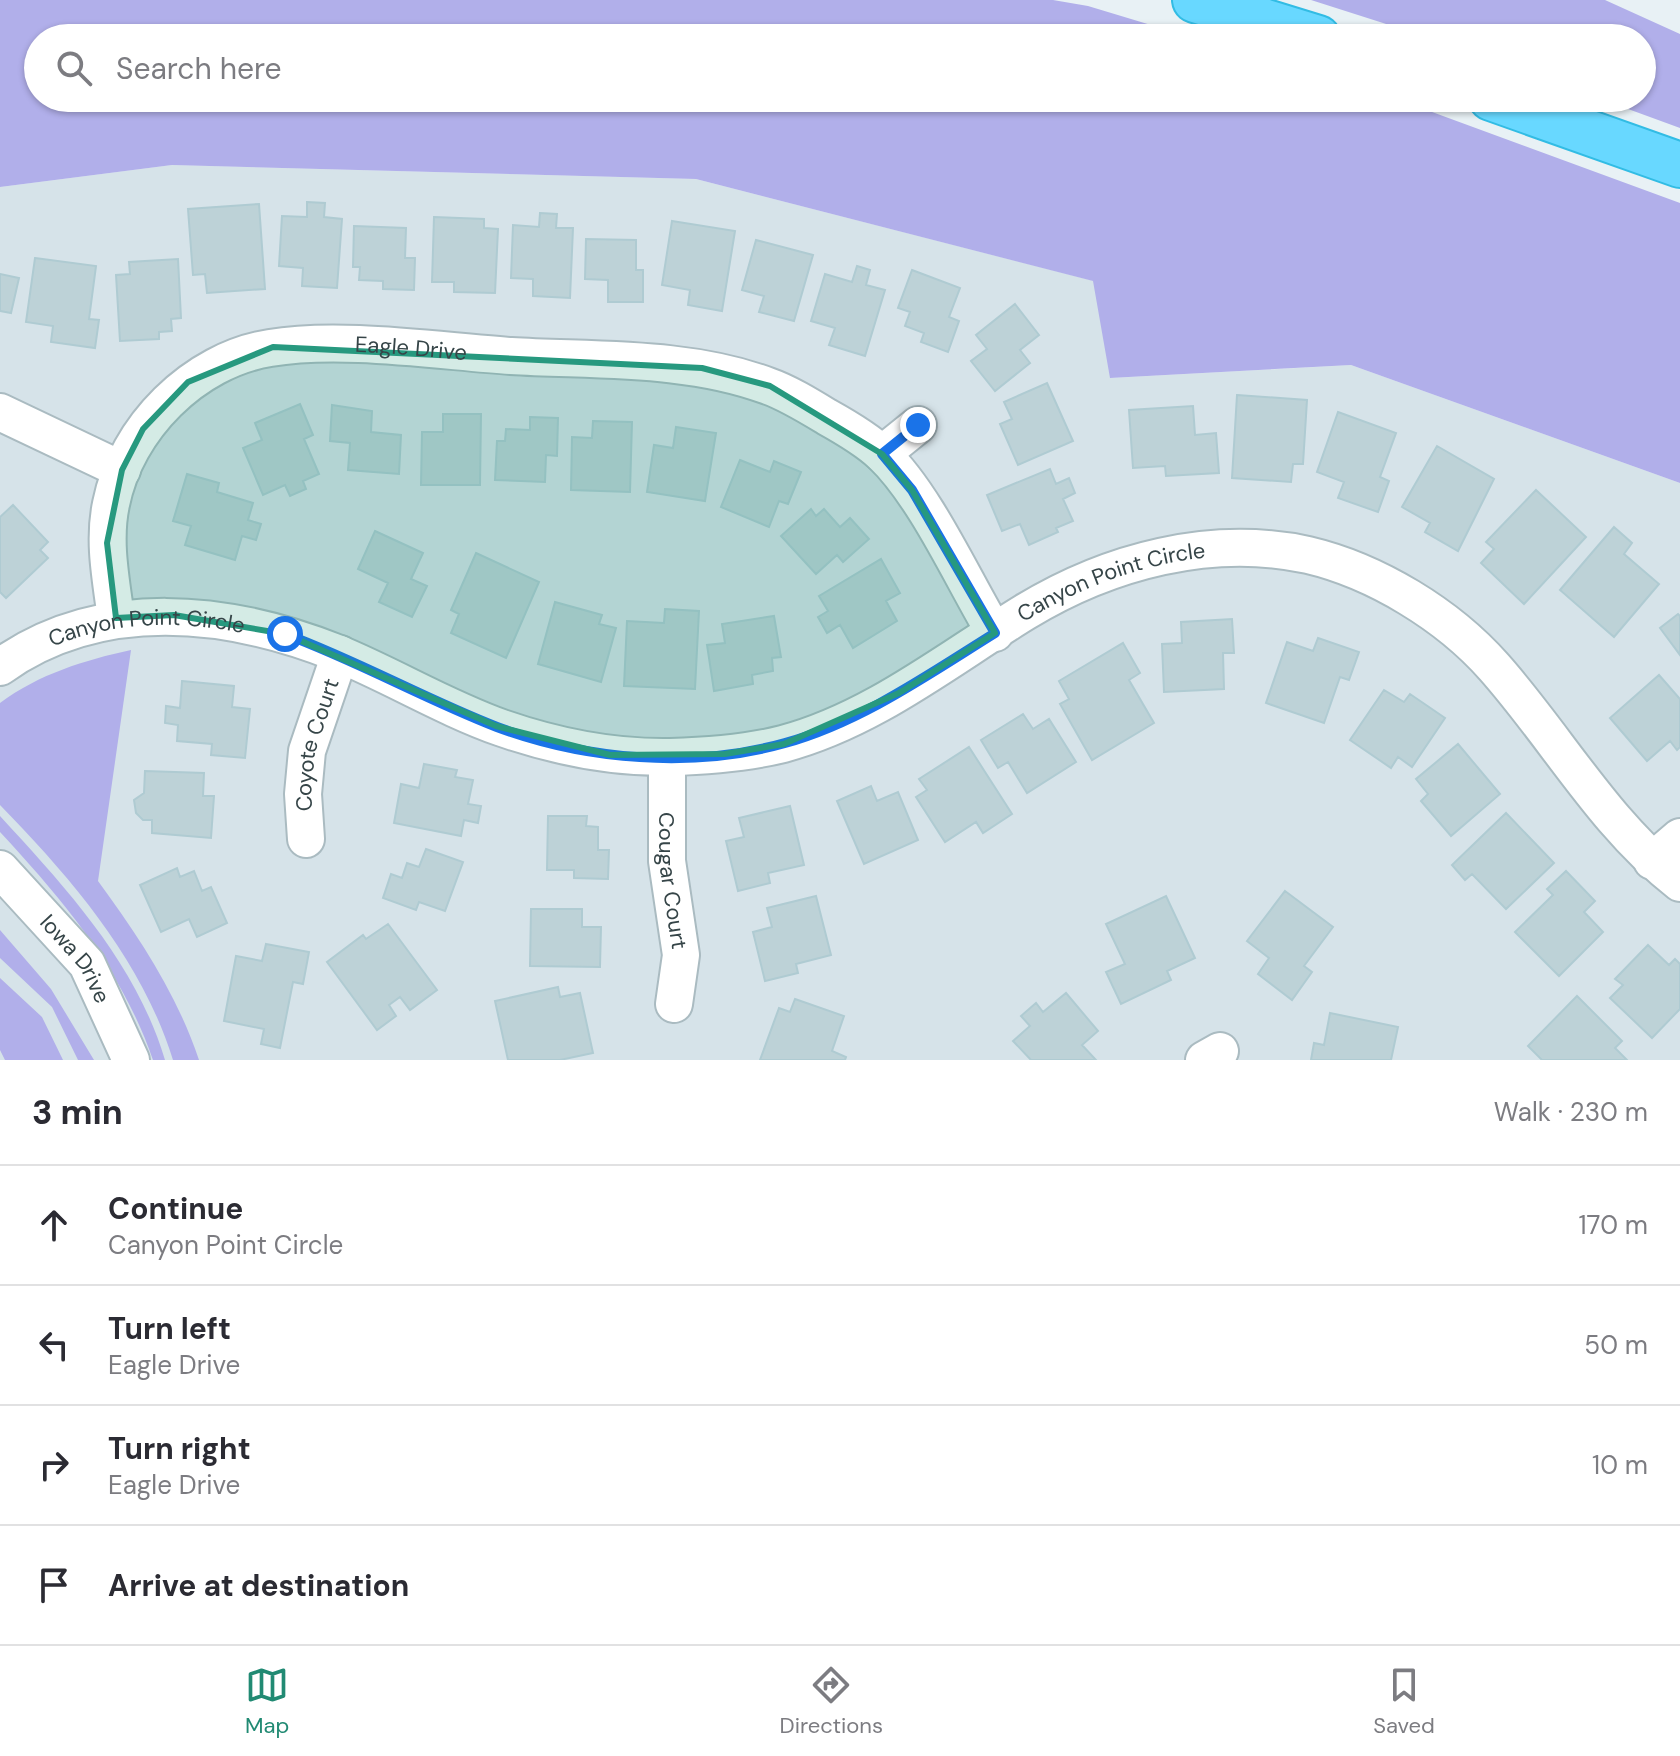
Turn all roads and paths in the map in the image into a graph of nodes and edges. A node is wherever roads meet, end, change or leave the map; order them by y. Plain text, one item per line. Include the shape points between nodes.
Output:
1 (1195, 0) edge
2 (1273, 24) edge
3 (1530, 112) edge
4 (1680, 165) edge
5 (0, 412) edge
6 (918, 425) dead end
7 (882, 454) junction
8 (122, 470) junction
9 (116, 618) junction
10 (995, 633) junction
11 (340, 654) junction
12 (0, 667) edge
13 (667, 757) junction
14 (1680, 837) edge
15 (306, 839) dead end
16 (0, 869) edge
17 (1666, 872) edge
18 (674, 1004) dead end
19 (131, 1060) edge

1 - 2 highway
3 - 4 highway
5 - 8 street
6 - 7 street
7 - 8 street, Eagle Drive via 770,386 702,368 342,345 273,347 212,368 188,382 143,429
7 - 10 street, Eagle Drive via 912,490
8 - 9 street, Eagle Drive via 111,503 107,543
9 - 11 street, Canyon Point Circle via 174,615 227,621
9 - 12 street, Canyon Point Circle via 29,650
10 - 13 street, Canyon Point Circle via 899,693 784,744
10 - 17 street, Canyon Point Circle via 1088,579 1139,561 1196,550 1251,548 1309,555 1361,573 1418,604 1493,665
11 - 13 street, Canyon Point Circle via 496,726 550,744 610,755
11 - 15 street, Coyote Court via 307,751
13 - 18 street, Cougar Court via 667,861 681,955
14 - 17 street
16 - 19 street, Iowa Drive via 87,964

